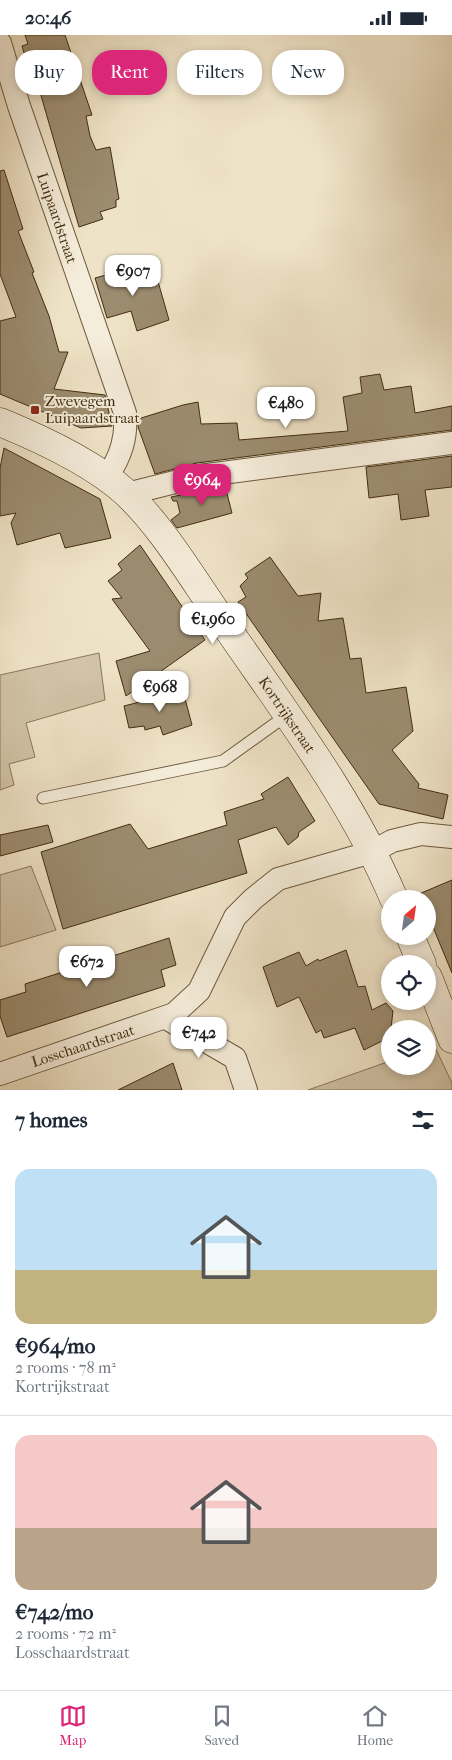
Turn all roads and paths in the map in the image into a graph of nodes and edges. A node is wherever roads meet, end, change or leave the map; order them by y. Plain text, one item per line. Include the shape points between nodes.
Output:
1 (0, 43) edge
2 (0, 422) edge
3 (452, 443) edge
4 (117, 485) junction
5 (287, 715) junction
6 (43, 799) dead end
7 (452, 837) edge
8 (372, 852) junction
9 (390, 890) edge
10 (436, 998) edge
11 (166, 1018) junction
12 (452, 1039) edge
13 (0, 1074) edge
14 (246, 1090) edge

1 - 4 street, Luipaardstraat via 125,413 126,429 116,463
2 - 4 main road, Kortrijkstraat via 23,431
3 - 4 street
4 - 5 main road, Kortrijkstraat via 164,537
5 - 6 lane via 223,761
5 - 8 main road, Kortrijkstraat via 309,745
7 - 8 street, Losschaardstraat via 422,834 392,841
8 - 9 main road, Kortrijkstraat
8 - 11 street, Losschaardstraat via 278,879 253,899 235,917 199,991 174,1015
10 - 12 main road
11 - 13 street, Losschaardstraat
11 - 14 street via 235,1058

